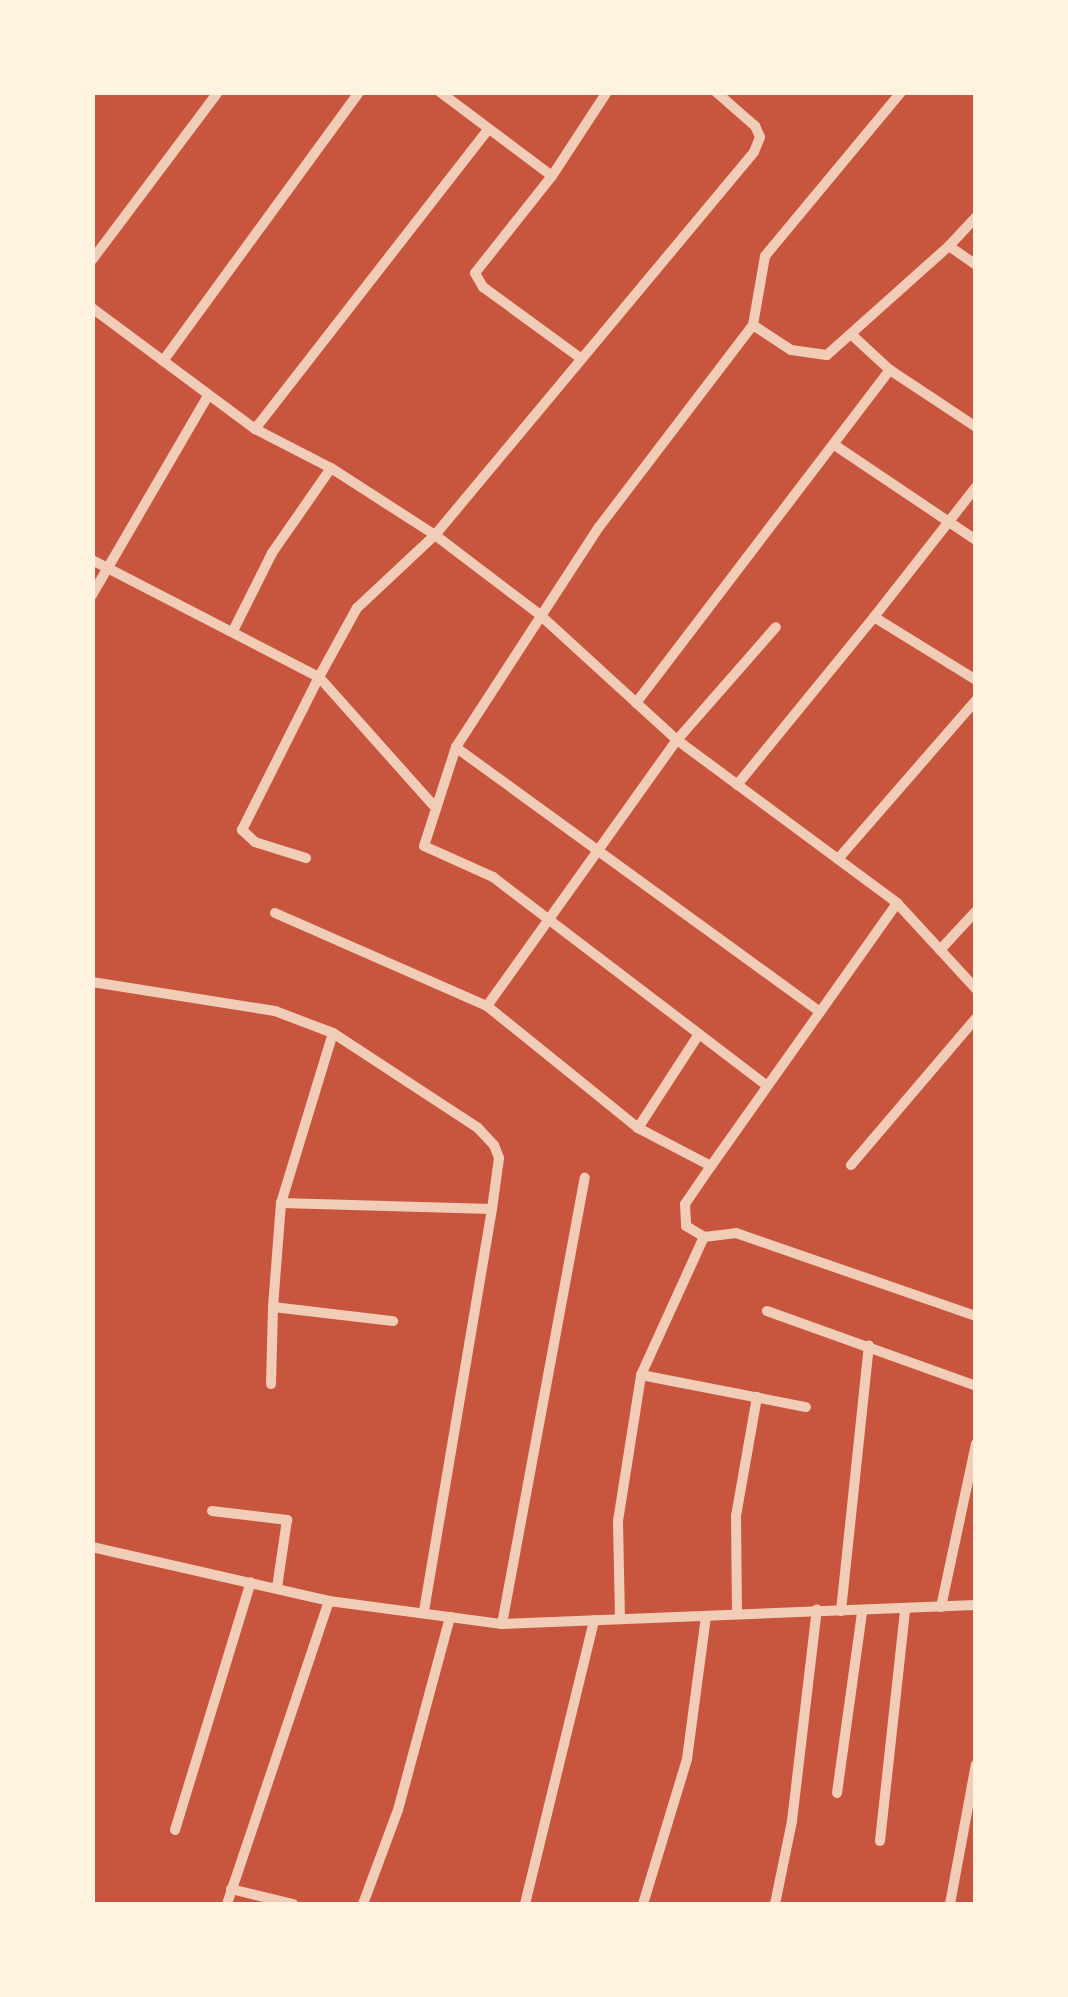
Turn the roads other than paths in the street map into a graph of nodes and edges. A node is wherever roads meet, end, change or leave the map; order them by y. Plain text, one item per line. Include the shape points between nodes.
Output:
1 (218, 92) edge
2 (359, 92) edge
3 (440, 92) edge
4 (607, 92) edge
5 (716, 92) edge
6 (900, 92) edge
7 (488, 130) junction
8 (552, 176) junction
9 (976, 216) edge
10 (949, 246) junction
11 (92, 260) edge
12 (976, 265) edge
13 (93, 311) edge
14 (752, 325) junction
15 (854, 336) junction
16 (578, 357) junction
17 (163, 361) junction
18 (890, 370) junction
19 (208, 396) junction
20 (976, 427) edge
21 (255, 429) junction
22 (836, 446) junction
23 (332, 468) junction
24 (976, 487) edge
25 (948, 521) junction
26 (435, 535) junction
27 (976, 540) edge
28 (92, 560) edge
29 (108, 569) junction
30 (92, 595) edge
31 (539, 614) junction
32 (874, 617) junction
33 (776, 628) dead end
34 (234, 629) junction
35 (319, 677) junction
36 (976, 680) edge
37 (976, 700) edge
38 (636, 703) junction
39 (677, 740) junction
40 (456, 747) junction
41 (737, 784) junction
42 (433, 805) junction
43 (598, 849) junction
44 (306, 858) dead end
45 (838, 859) junction
46 (897, 902) junction
47 (976, 912) edge
48 (276, 913) dead end
49 (551, 919) junction
50 (940, 950) junction
51 (92, 982) edge
52 (976, 989) edge
53 (487, 1006) junction
54 (816, 1009) junction
55 (976, 1018) edge
56 (333, 1033) junction
57 (698, 1034) junction
58 (766, 1084) junction
59 (638, 1128) junction
60 (851, 1164) dead end
61 (711, 1166) junction
62 (585, 1178) dead end
63 (281, 1203) junction
64 (492, 1208) junction
65 (704, 1238) junction
66 (273, 1308) junction
67 (767, 1310) dead end
68 (976, 1316) edge
69 (393, 1321) dead end
70 (869, 1345) junction
71 (641, 1374) junction
72 (271, 1384) dead end
73 (976, 1386) edge
74 (757, 1397) junction
75 (806, 1407) dead end
76 (976, 1444) edge
77 (212, 1511) dead end
78 (92, 1547) edge
79 (251, 1582) junction
80 (278, 1588) junction
81 (329, 1601) junction
82 (976, 1605) edge
83 (941, 1607) junction
84 (424, 1609) junction
85 (818, 1609) junction
86 (737, 1610) junction
87 (904, 1610) junction
88 (841, 1611) junction
89 (862, 1612) junction
90 (706, 1616) junction
91 (450, 1617) junction
92 (620, 1618) junction
93 (594, 1620) junction
94 (502, 1624) junction
95 (976, 1764) edge
96 (837, 1793) dead end
97 (175, 1830) dead end
98 (880, 1841) dead end
99 (231, 1888) junction
100 (227, 1904) edge
101 (293, 1904) edge
102 (364, 1904) edge
103 (525, 1904) edge
104 (644, 1904) edge
105 (774, 1904) edge
106 (950, 1904) edge

1 - 11 street
2 - 17 street
3 - 7 street
4 - 8 street
5 - 16 street via 755,126 760,136 754,152
6 - 14 street via 765,256
7 - 8 street
7 - 21 street
8 - 16 street via 475,273 484,288
9 - 10 street
10 - 12 street
10 - 15 street
13 - 17 street
14 - 15 street via 808,355 827,355
14 - 31 street
15 - 18 street
16 - 26 street
17 - 19 street
18 - 20 street
18 - 22 street
19 - 21 street
19 - 29 street
21 - 23 street
22 - 25 street
22 - 38 street
23 - 26 street
23 - 34 street via 272,554
24 - 25 street
25 - 27 street
25 - 32 street
26 - 31 street
26 - 35 street via 357,608
28 - 29 street
29 - 30 street
29 - 34 street
31 - 38 street
31 - 40 street
32 - 36 street
32 - 41 street
33 - 39 street
34 - 35 street
35 - 42 street
35 - 44 street via 242,830 255,842
37 - 45 street
38 - 39 street
39 - 41 street
39 - 43 street
40 - 42 street
40 - 43 street
41 - 45 street
42 - 49 street via 424,846 493,877
43 - 49 street
43 - 54 street
45 - 46 street
46 - 50 street
46 - 54 street
47 - 50 street
48 - 53 street
49 - 53 street
49 - 57 street
50 - 52 street
51 - 56 street via 275,1011
53 - 59 street
54 - 58 street
55 - 60 street
56 - 63 street
56 - 64 street via 478,1128 499,1158
57 - 58 street
57 - 59 street
58 - 61 street
59 - 61 street
61 - 65 street via 685,1204 686,1226
62 - 94 street
63 - 64 street
63 - 66 street
64 - 84 street
65 - 68 street via 736,1233
65 - 71 street
66 - 69 street
66 - 72 street
67 - 70 street
70 - 73 street
70 - 88 street
71 - 74 street
71 - 92 street via 618,1521
74 - 75 street
74 - 86 street via 736,1516
76 - 83 street
77 - 80 street via 287,1520
78 - 79 street
79 - 80 street
79 - 97 street
80 - 81 street
81 - 84 street
81 - 99 street
82 - 83 street
83 - 87 street
84 - 91 street
85 - 86 street
85 - 88 street
85 - 105 street via 792,1821
86 - 90 street
87 - 89 street
87 - 98 street
88 - 89 street
89 - 96 street
90 - 92 street
90 - 104 street via 687,1759
91 - 94 street
91 - 102 street via 398,1810
92 - 93 street
93 - 94 street
93 - 103 street
95 - 106 street
99 - 100 street
99 - 101 street

